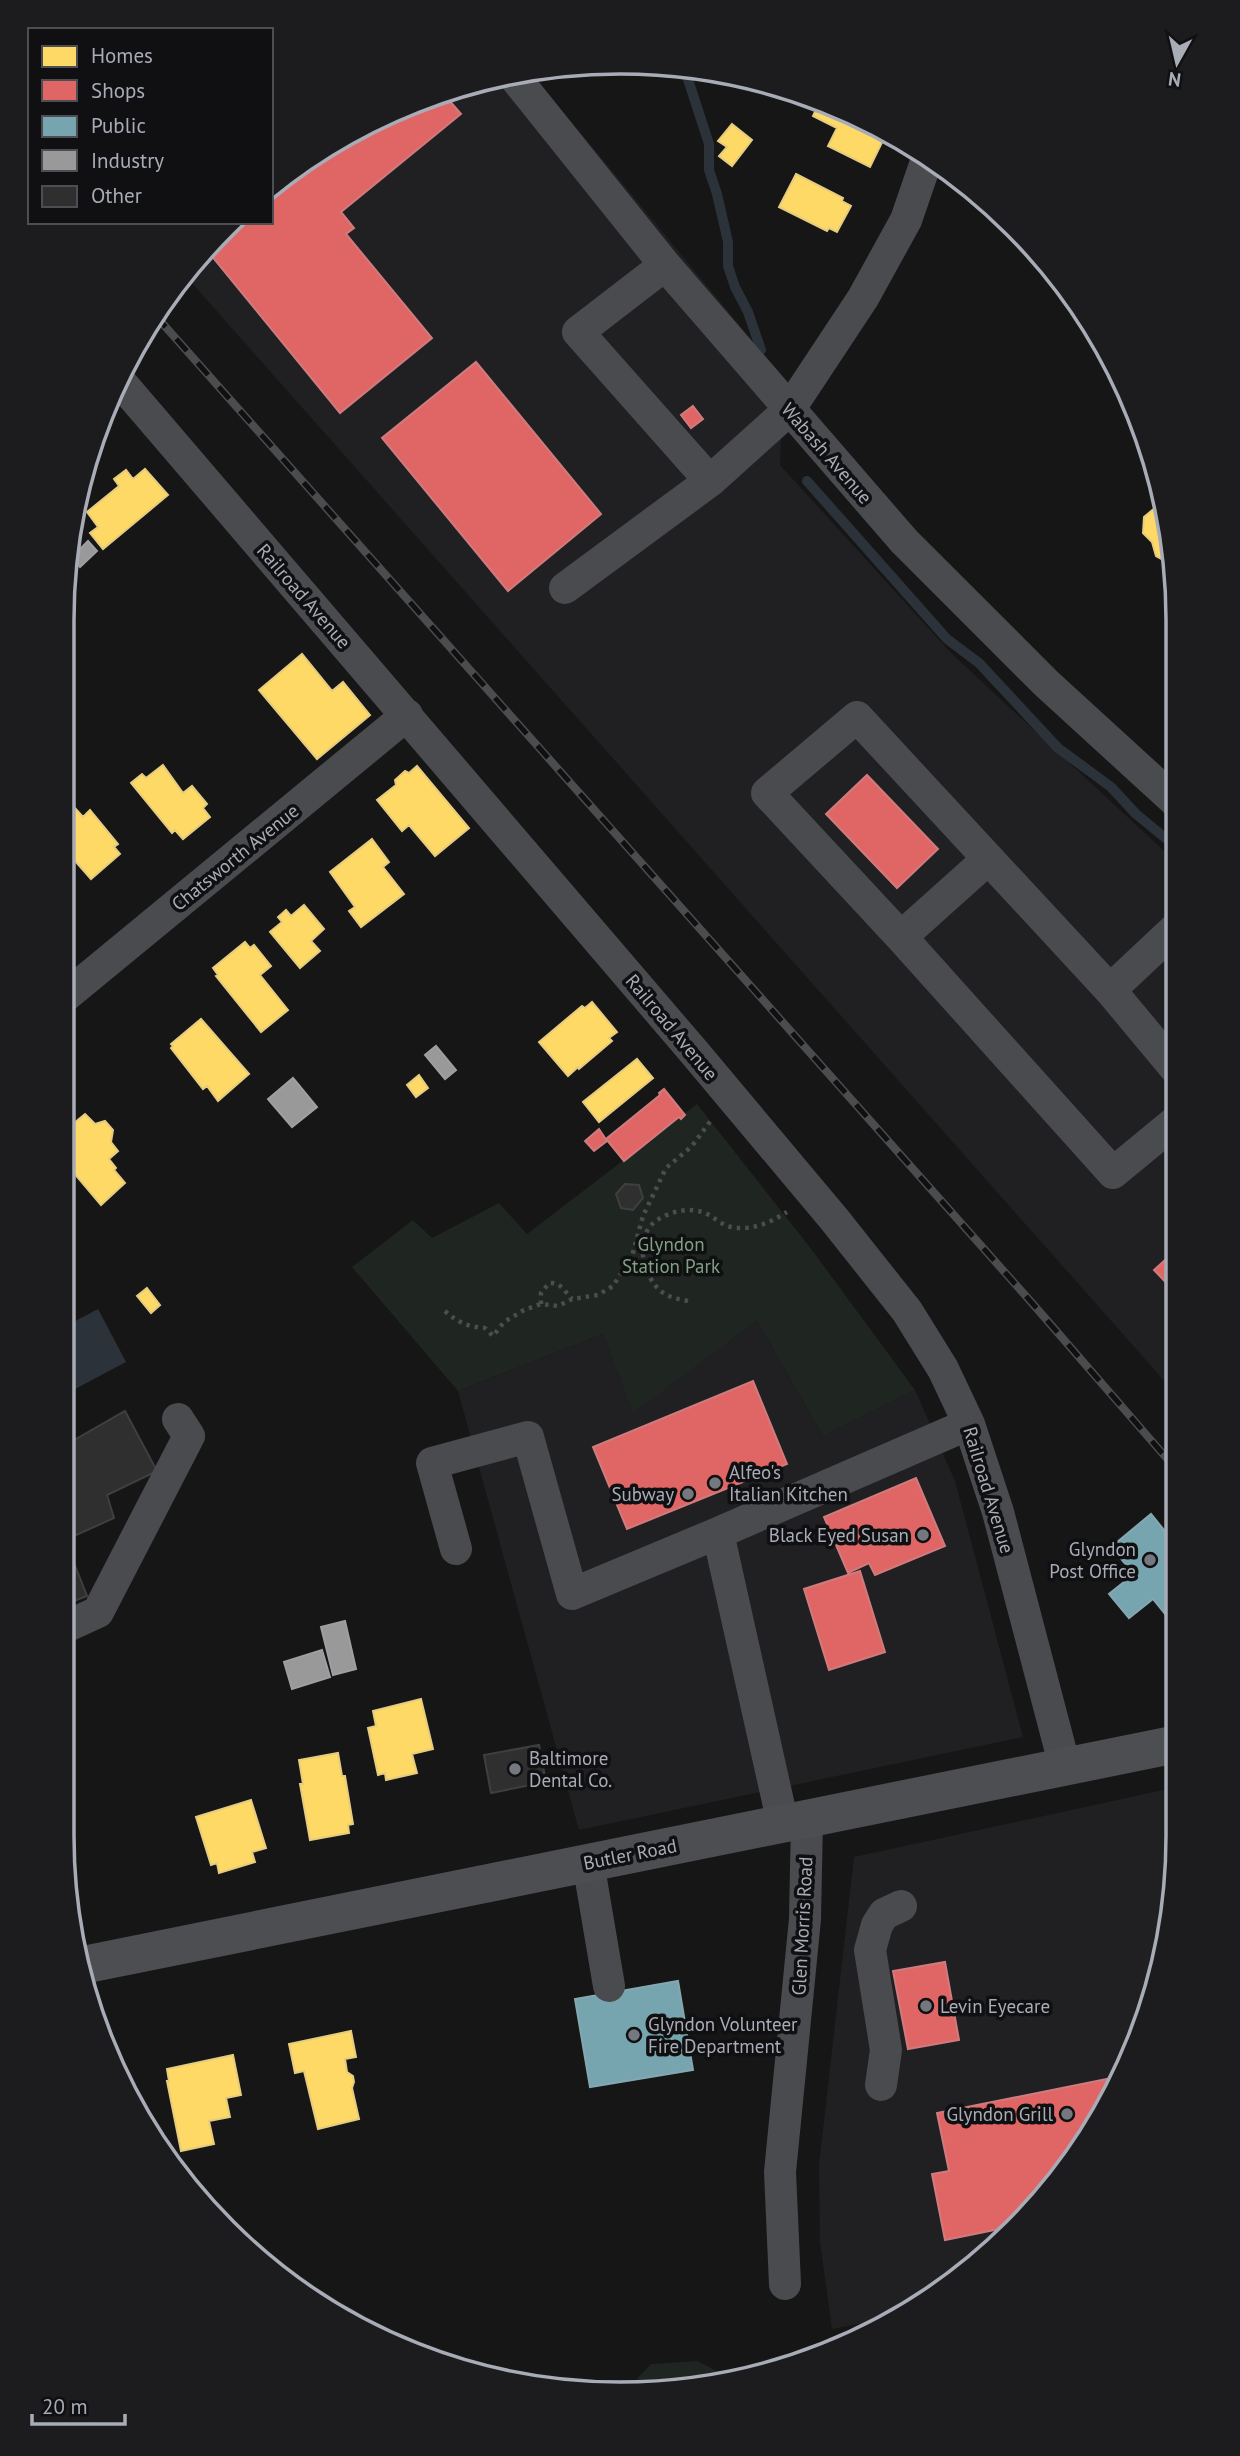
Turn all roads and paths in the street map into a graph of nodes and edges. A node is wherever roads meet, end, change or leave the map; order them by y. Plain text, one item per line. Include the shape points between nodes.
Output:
1 (519, 83) edge
2 (924, 166) edge
3 (665, 265) junction
4 (126, 388) edge
5 (789, 410) junction
6 (710, 481) junction
7 (565, 588) dead end
8 (407, 715) junction
9 (1166, 793) edge
10 (988, 859) junction
11 (901, 937) junction
12 (1166, 937) edge
13 (74, 989) edge
14 (1110, 990) junction
15 (1166, 1057) edge
16 (730, 1095) junction
17 (1166, 1129) edge
18 (814, 1195) junction
19 (638, 1233) junction
20 (645, 1237) junction
21 (572, 1299) junction
22 (688, 1301) dead end
23 (541, 1304) junction
24 (445, 1311) dead end
25 (178, 1419) dead end
26 (969, 1424) junction
27 (718, 1533) junction
28 (456, 1549) dead end
29 (74, 1623) edge
30 (1166, 1747) edge
31 (1065, 1767) junction
32 (795, 1821) junction
33 (588, 1862) junction
34 (901, 1906) dead end
35 (89, 1964) edge
36 (609, 1986) dead end
37 (881, 2085) dead end
38 (785, 2284) dead end

1 - 3 street, Wabash Avenue
2 - 5 street via 906,220 863,298
3 - 5 street, Wabash Avenue
3 - 6 street via 578,332
4 - 8 street, Railroad Avenue
5 - 6 street
5 - 9 street, Wabash Avenue via 960,598
6 - 7 street
8 - 13 street, Chatsworth Avenue
8 - 16 street, Railroad Avenue
10 - 11 street
10 - 11 street via 857,717 767,793
10 - 14 street
11 - 17 street via 1113,1173
12 - 14 street
14 - 15 street
16 - 18 street, Railroad Avenue
16 - 19 path via 692,1146 666,1168
18 - 20 path via 759,1227 729,1226 706,1213 684,1210 653,1223
18 - 26 street, Railroad Avenue via 907,1311 943,1369
19 - 20 path
19 - 21 path via 632,1256 613,1286 598,1295
20 - 22 path via 642,1255 653,1283 663,1293
21 - 23 path via 558,1306
21 - 23 path via 561,1286 549,1283 541,1293
23 - 24 path via 505,1322 494,1336
25 - 29 street via 189,1436 98,1612
26 - 27 street
26 - 31 street, Railroad Avenue via 998,1512
27 - 28 street via 572,1594 528,1437 432,1463
27 - 32 street, Glen Morris Road
30 - 31 main road, Butler Road
31 - 32 main road, Butler Road
32 - 33 main road, Butler Road
32 - 38 street, Glen Morris Road via 805,1919 780,2172
33 - 35 main road, Butler Road
33 - 36 street
34 - 37 street via 884,1914 870,1950 886,2050

